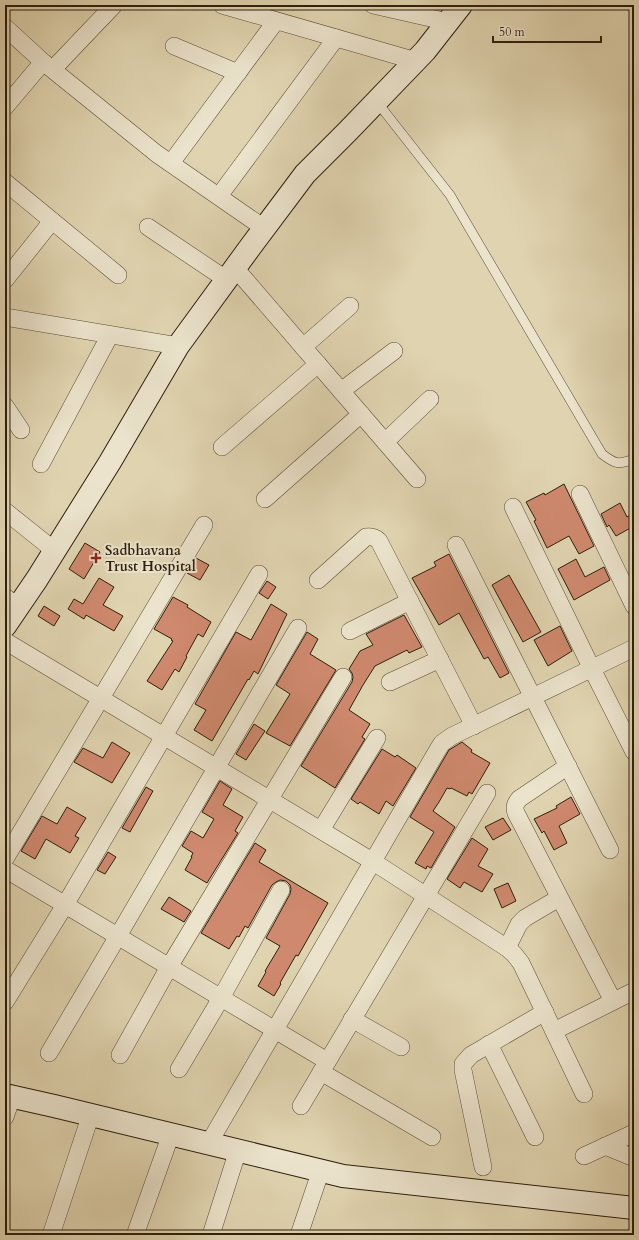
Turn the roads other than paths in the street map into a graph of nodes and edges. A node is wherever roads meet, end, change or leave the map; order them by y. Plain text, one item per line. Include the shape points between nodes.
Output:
1 (114, 5) edge
2 (222, 5) edge
3 (373, 5) edge
4 (461, 5) edge
5 (276, 21) junction
6 (448, 22) junction
7 (5, 27) edge
8 (336, 38) junction
9 (174, 46) dead end
10 (416, 61) junction
11 (48, 66) junction
12 (238, 73) junction
13 (377, 102) junction
14 (5, 107) edge
15 (171, 163) junction
16 (5, 182) edge
17 (219, 196) junction
18 (52, 221) junction
19 (148, 227) dead end
20 (264, 228) junction
21 (231, 274) junction
22 (118, 275) dead end
23 (5, 280) edge
24 (350, 306) dead end
25 (5, 317) edge
26 (110, 335) junction
27 (178, 346) junction
28 (303, 347) junction
29 (394, 351) dead end
30 (318, 364) junction
31 (341, 391) junction
32 (430, 399) dead end
33 (5, 406) edge
34 (361, 414) junction
35 (21, 430) dead end
36 (385, 442) junction
37 (222, 447) dead end
38 (634, 459) edge
39 (41, 464) dead end
40 (417, 479) dead end
41 (580, 494) dead end
42 (265, 499) dead end
43 (513, 507) dead end
44 (5, 511) edge
45 (204, 525) dead end
46 (456, 544) dead end
47 (55, 551) junction
48 (260, 574) dead end
49 (318, 580) dead end
50 (410, 601) junction
51 (11, 602) edge
52 (634, 606) edge
53 (5, 626) edge
54 (298, 628) dead end
55 (350, 631) dead end
56 (5, 641) edge
57 (634, 648) edge
58 (440, 658) junction
59 (592, 669) junction
60 (343, 676) dead end
61 (390, 682) dead end
62 (533, 697) junction
63 (101, 698) junction
64 (474, 726) junction
65 (164, 736) junction
66 (377, 738) dead end
67 (634, 752) edge
68 (568, 766) junction
69 (217, 768) junction
70 (487, 793) dead end
71 (270, 800) junction
72 (321, 830) junction
73 (610, 850) dead end
74 (5, 859) edge
75 (372, 861) junction
76 (5, 869) edge
77 (281, 890) dead end
78 (426, 896) junction
79 (559, 898) junction
80 (65, 905) junction
81 (118, 936) junction
82 (507, 948) junction
83 (169, 967) junction
84 (634, 991) edge
85 (222, 998) junction
86 (613, 1001) junction
87 (5, 1002) edge
88 (545, 1012) junction
89 (352, 1019) junction
90 (274, 1029) junction
91 (554, 1030) junction
92 (489, 1044) junction
93 (401, 1047) dead end
94 (49, 1053) dead end
95 (120, 1055) dead end
96 (324, 1066) junction
97 (179, 1070) dead end
98 (584, 1094) dead end
99 (9, 1096) edge
100 (300, 1106) dead end
101 (91, 1114) junction
102 (5, 1117) edge
103 (634, 1133) edge
104 (171, 1134) junction
105 (432, 1137) dead end
106 (535, 1138) dead end
107 (208, 1143) junction
108 (605, 1146) junction
109 (238, 1150) junction
110 (584, 1156) dead end
111 (634, 1158) edge
112 (483, 1167) dead end
113 (321, 1170) junction
114 (634, 1208) edge
115 (51, 1235) edge
116 (135, 1235) edge
117 (211, 1235) edge
118 (299, 1235) edge

1 - 11 street
2 - 5 street
3 - 6 street
4 - 6 street
5 - 8 street
5 - 12 street
6 - 10 street
7 - 11 street
8 - 10 street
8 - 17 street
9 - 12 street
10 - 13 street
11 - 14 street
11 - 15 street
12 - 15 street
13 - 20 street via 304,174
13 - 38 lane via 450,196 602,454 612,461 623,463
15 - 17 street
16 - 18 street
17 - 20 street
18 - 22 street
18 - 23 street
19 - 21 street
20 - 21 street
21 - 27 street
21 - 28 street
24 - 28 street
25 - 26 street
26 - 27 street
26 - 39 street
27 - 47 street
28 - 30 street
29 - 31 street
30 - 31 street
30 - 37 street
31 - 34 street
32 - 36 street
33 - 35 street
34 - 36 street
34 - 42 street
36 - 40 street
41 - 52 street
43 - 59 street
44 - 47 street
45 - 63 street
46 - 62 street
47 - 51 street
48 - 65 street
49 - 50 street via 371,536 379,541
50 - 55 street
50 - 58 street
51 - 53 street
54 - 69 street
56 - 63 street
57 - 59 street
58 - 61 street
58 - 64 street
59 - 62 street
59 - 67 street
60 - 71 street
62 - 64 street
62 - 68 street
63 - 65 street
63 - 74 street
64 - 75 street via 442,743
65 - 69 street
65 - 80 street
66 - 72 street
68 - 73 street
68 - 79 street via 519,799 514,808
69 - 71 street
69 - 81 street
70 - 78 street
71 - 72 street
71 - 83 street
72 - 75 street
75 - 78 street
75 - 90 street
76 - 80 street
77 - 85 street
78 - 82 street
78 - 89 street
79 - 82 street via 519,924
79 - 86 street
80 - 81 street
80 - 87 street
81 - 83 street
81 - 94 street
82 - 88 street via 521,963
83 - 85 street
83 - 95 street
84 - 86 street
85 - 90 street
85 - 97 street
86 - 91 street
88 - 91 street
88 - 92 street
89 - 93 street
89 - 96 street
90 - 96 street
90 - 107 street
91 - 98 street
92 - 106 street
92 - 112 street via 466,1059 463,1070
96 - 100 street
96 - 105 street
99 - 101 street
99 - 102 street
101 - 104 street
101 - 115 street
103 - 108 street
104 - 107 street
104 - 116 street
107 - 109 street
108 - 110 street
108 - 111 street
109 - 113 street
109 - 117 street
113 - 114 street via 343,1176
113 - 118 street

